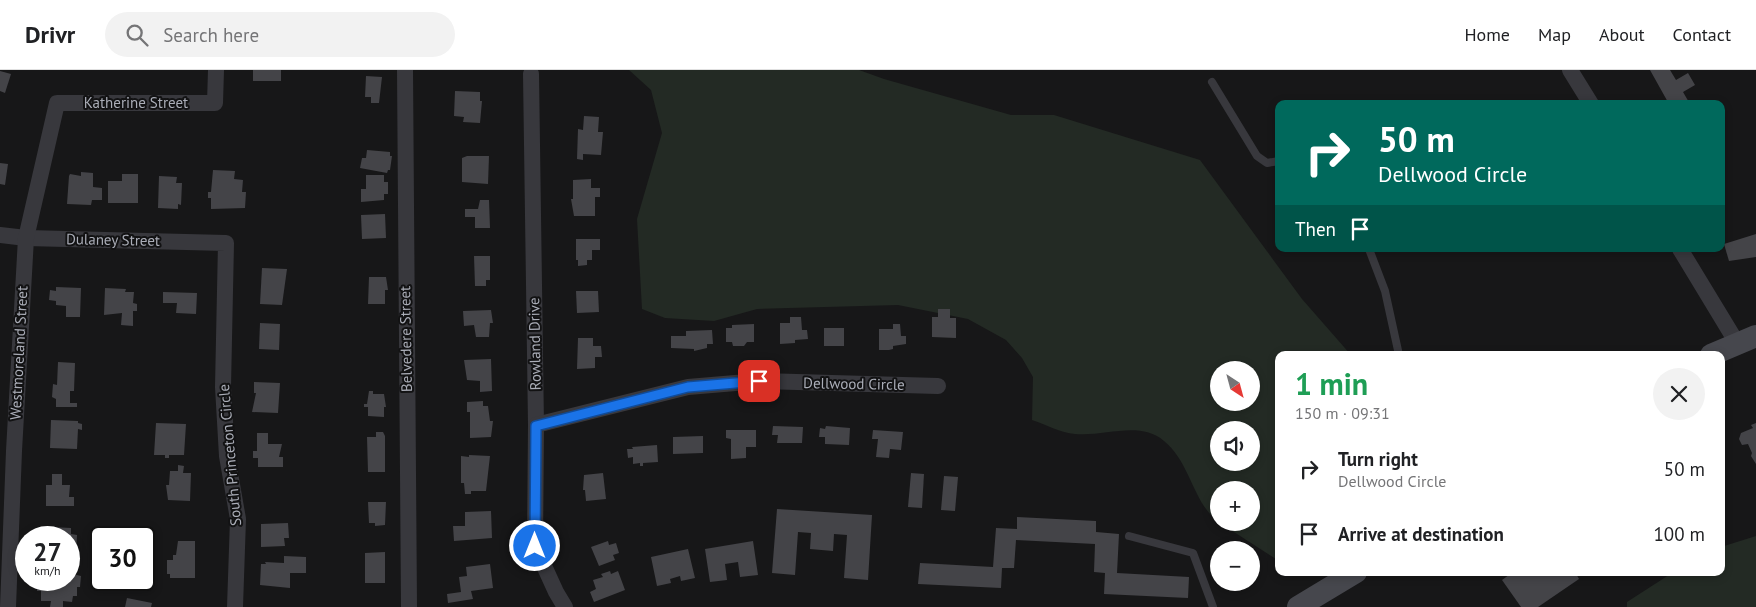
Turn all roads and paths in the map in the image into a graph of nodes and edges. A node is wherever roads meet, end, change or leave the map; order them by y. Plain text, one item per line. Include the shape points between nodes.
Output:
1 (216, 70) edge
2 (405, 70) edge
3 (1570, 70) edge
4 (531, 74) dead end
5 (1212, 82) dead end
6 (1589, 100) edge
7 (57, 103) joint
8 (1275, 162) edge
9 (0, 235) edge
10 (26, 238) junction
11 (226, 243) joint
12 (1370, 252) edge
13 (1682, 252) edge
14 (1747, 339) edge
15 (1398, 351) edge
16 (1720, 351) edge
17 (938, 386) dead end
18 (536, 426) junction
19 (1129, 536) dead end
20 (1349, 576) edge
21 (8, 607) edge
22 (235, 607) edge
23 (409, 607) edge
24 (565, 607) edge
25 (1213, 607) edge
26 (1298, 607) edge

1 - 7 street, Katherine Street via 215,103
2 - 23 street, Belvedere Street
3 - 6 street
4 - 18 street, Rowland Drive
5 - 8 lane via 1257,156 1267,163
7 - 10 street, Westmoreland Street
9 - 10 street, Dulaney Street
10 - 11 street, Dulaney Street
10 - 21 street, Westmoreland Street
11 - 22 street, South Princeton Circle via 223,387 227,456 238,519
12 - 15 lane via 1385,291
13 - 14 street
14 - 16 main road
17 - 18 street, Dellwood Circle via 759,381 688,387
18 - 24 street, Rowland Drive via 535,546
19 - 25 lane via 1193,553
20 - 26 main road

